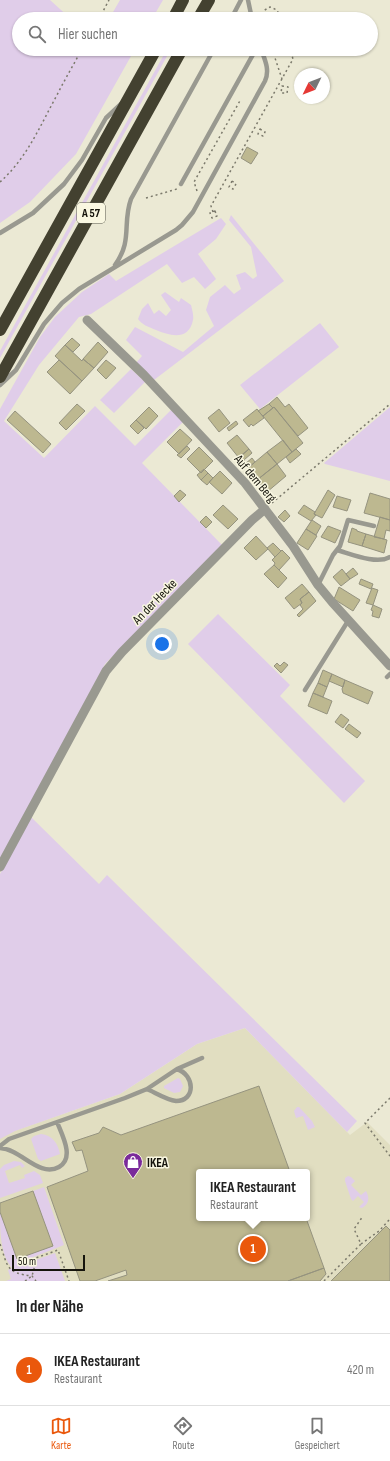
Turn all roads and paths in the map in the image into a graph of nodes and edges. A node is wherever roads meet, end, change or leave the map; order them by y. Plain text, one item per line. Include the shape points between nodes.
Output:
1 (109, 0) edge
2 (183, 0) edge
3 (209, 0) edge
4 (241, 0) edge
5 (248, 0) edge
6 (103, 12) edge
7 (177, 12) edge
8 (202, 12) edge
9 (235, 12) edge
10 (251, 12) edge
11 (263, 12) edge
12 (278, 12) edge
13 (78, 56) edge
14 (152, 56) edge
15 (178, 56) edge
16 (210, 56) edge
17 (252, 56) edge
18 (263, 56) edge
19 (274, 56) edge
20 (292, 56) edge
21 (282, 79) junction
22 (277, 88) junction
23 (282, 89) dead end
24 (131, 94) junction
25 (241, 99) dead end
26 (254, 129) junction
27 (259, 132) dead end
28 (225, 181) junction
29 (0, 182) edge
30 (181, 184) dead end
31 (230, 184) dead end
32 (198, 192) dead end
33 (213, 212) dead end
34 (8, 229) junction
35 (0, 233) edge
36 (0, 238) edge
37 (114, 266) junction
38 (87, 320) dead end
39 (0, 330) edge
40 (0, 377) edge
41 (0, 385) edge
42 (390, 404) edge
43 (265, 508) junction
44 (374, 526) dead end
45 (337, 550) junction
46 (390, 557) edge
47 (318, 585) junction
48 (348, 621) junction
49 (390, 666) edge
50 (305, 690) dead end
51 (0, 867) edge
52 (202, 1058) dead end
53 (177, 1069) junction
54 (147, 1088) junction
55 (390, 1098) edge
56 (57, 1122) junction
57 (0, 1147) edge
58 (390, 1156) edge
59 (363, 1216) dead end
60 (390, 1219) edge
61 (0, 1244) edge
62 (361, 1244) junction
63 (32, 1276) junction
64 (25, 1281) edge
65 (36, 1281) edge
66 (69, 1281) edge
67 (324, 1281) edge

1 - 6 path
2 - 7 highway
3 - 8 highway
4 - 9 lane
5 - 10 lane
11 - 12 path via 270,7
13 - 29 path via 34,142 12,172
14 - 24 highway, A 57
15 - 40 highway, A 57
16 - 37 lane via 128,207 125,248
17 - 30 lane
18 - 37 lane via 268,76 193,212 176,230
19 - 21 path
20 - 21 path via 293,59
21 - 22 path
22 - 23 path
22 - 26 path
24 - 34 lane via 106,118 82,160 64,184 42,206
24 - 39 highway, A 57
25 - 32 path via 194,182
26 - 27 path
26 - 28 path
28 - 31 path
28 - 33 path via 211,206
34 - 35 lane
34 - 36 lane
37 - 41 lane via 78,289 62,303 44,324 16,370
38 - 43 street, Auf dem Berg via 144,375 245,483
42 - 43 path
43 - 47 street, Auf dem Berg
43 - 51 street, An der Hecke via 110,665 98,682
44 - 45 lane via 348,520
45 - 46 lane via 376,560
45 - 47 lane
47 - 48 street, Auf dem Berg
48 - 49 street, Auf dem Berg
48 - 50 lane
52 - 53 lane
53 - 54 lane
53 - 54 lane via 183,1071 191,1083 191,1090 182,1099 170,1099
54 - 56 lane
55 - 58 path via 365,1123
56 - 57 lane via 10,1139
56 - 57 lane via 66,1149 66,1158 62,1165 54,1170 45,1170 15,1152
59 - 62 path via 354,1229
60 - 62 path
61 - 63 path via 9,1267 19,1274
62 - 67 path
63 - 64 path
63 - 65 path
63 - 66 path via 35,1265 33,1259 58,1250

